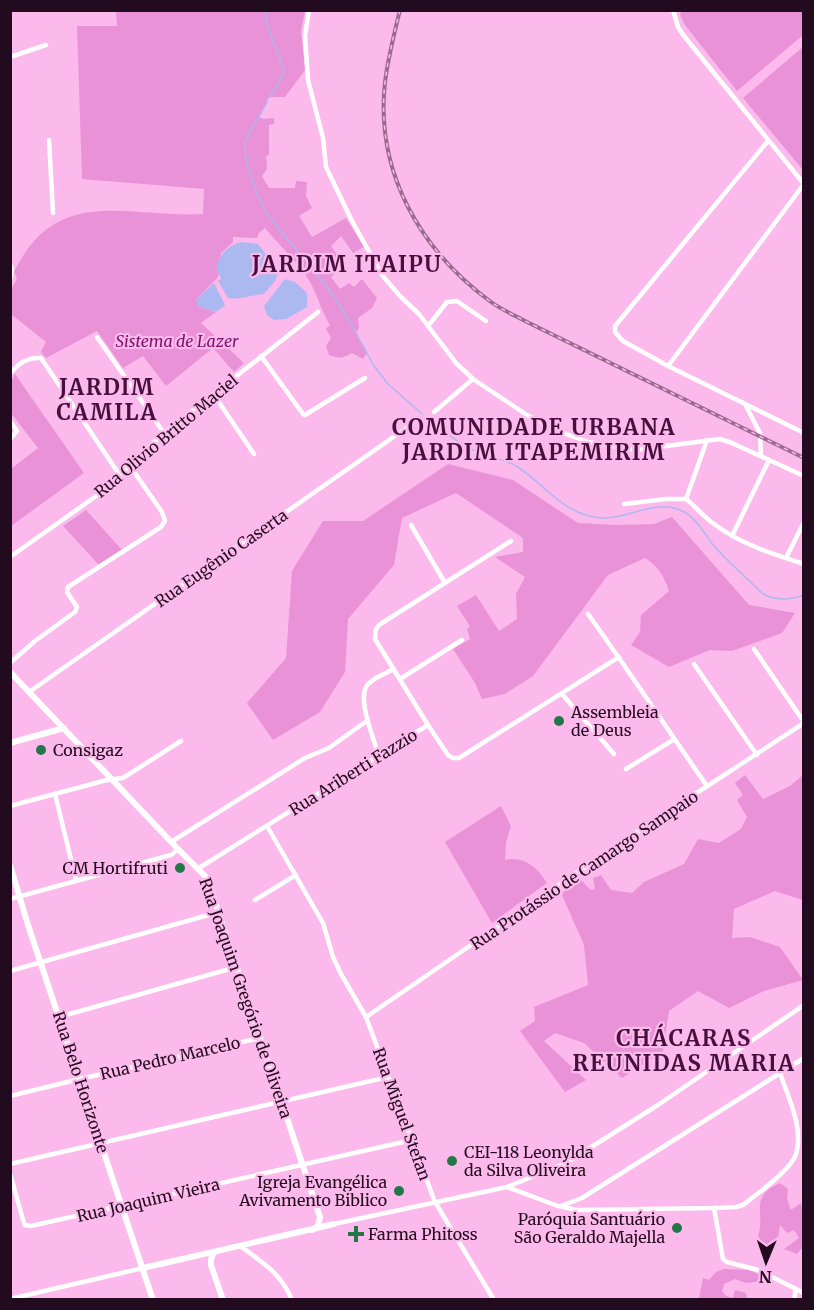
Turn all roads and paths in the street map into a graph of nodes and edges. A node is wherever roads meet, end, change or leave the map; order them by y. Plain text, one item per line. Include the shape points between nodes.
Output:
1 (309, 10) edge
2 (673, 10) edge
3 (46, 45) dead end
4 (10, 57) edge
5 (49, 140) dead end
6 (768, 141) junction
7 (804, 184) edge
8 (53, 213) dead end
9 (11, 266) edge
10 (10, 281) edge
11 (318, 312) dead end
12 (486, 321) dead end
13 (428, 326) junction
14 (97, 336) dead end
15 (261, 356) junction
16 (668, 366) junction
17 (10, 374) edge
18 (365, 378) dead end
19 (473, 379) junction
20 (214, 394) junction
21 (746, 406) junction
22 (434, 411) dead end
23 (10, 422) edge
24 (412, 424) dead end
25 (164, 433) junction
26 (804, 433) edge
27 (10, 439) edge
28 (707, 440) junction
29 (254, 454) dead end
30 (761, 456) junction
31 (769, 460) junction
32 (130, 466) junction
33 (119, 474) junction
34 (804, 476) edge
35 (686, 499) junction
36 (624, 504) dead end
37 (804, 522) edge
38 (411, 525) dead end
39 (732, 536) junction
40 (511, 541) dead end
41 (11, 557) edge
42 (786, 558) junction
43 (804, 564) edge
44 (445, 583) junction
45 (588, 614) dead end
46 (462, 640) dead end
47 (754, 649) dead end
48 (619, 657) junction
49 (10, 663) edge
50 (694, 664) dead end
51 (394, 669) junction
52 (10, 672) edge
53 (400, 679) junction
54 (29, 692) junction
55 (562, 694) junction
56 (368, 720) junction
57 (804, 722) edge
58 (428, 725) junction
59 (64, 728) junction
60 (673, 740) junction
61 (181, 741) dead end
62 (10, 743) edge
63 (614, 754) dead end
64 (757, 755) junction
65 (379, 756) junction
66 (626, 769) dead end
67 (109, 778) junction
68 (123, 778) junction
69 (707, 786) junction
70 (122, 790) junction
71 (55, 794) junction
72 (10, 806) edge
73 (267, 826) junction
74 (174, 845) junction
75 (10, 864) edge
76 (199, 868) junction
77 (296, 875) junction
78 (76, 880) junction
79 (19, 896) junction
80 (10, 899) edge
81 (255, 900) dead end
82 (219, 912) junction
83 (41, 962) junction
84 (237, 967) junction
85 (10, 971) edge
86 (804, 1005) edge
87 (59, 1017) junction
88 (366, 1017) junction
89 (260, 1038) junction
90 (804, 1058) edge
91 (780, 1073) junction
92 (388, 1077) junction
93 (80, 1079) junction
94 (10, 1096) edge
95 (281, 1102) junction
96 (412, 1140) junction
97 (100, 1142) junction
98 (797, 1150) junction
99 (803, 1153) edge
100 (794, 1159) junction
101 (10, 1164) edge
102 (303, 1165) junction
103 (10, 1173) edge
104 (507, 1186) junction
105 (582, 1198) junction
106 (435, 1202) junction
107 (122, 1206) junction
108 (558, 1206) junction
109 (714, 1208) junction
110 (583, 1211) junction
111 (320, 1217) junction
112 (334, 1224) junction
113 (312, 1230) junction
114 (240, 1246) junction
115 (214, 1252) junction
116 (143, 1268) junction
117 (796, 1290) junction
118 (804, 1293) edge
119 (10, 1299) edge
120 (153, 1299) edge
121 (223, 1299) edge
122 (291, 1299) edge
123 (494, 1299) edge
124 (794, 1299) edge

1 - 13 street via 305,36 308,80 326,167 382,275
2 - 6 street via 684,36
3 - 4 street
5 - 8 street
6 - 7 street
6 - 16 street via 615,326 623,340
7 - 16 street
9 - 10 street
11 - 15 street, Rua Olivio Britto Maciel
12 - 13 street via 451,300
13 - 19 street
14 - 25 street
15 - 18 street via 305,415
15 - 20 street, Rua Olivio Britto Maciel
16 - 21 street
17 - 33 street via 24,361 41,358
19 - 22 street
19 - 28 street via 526,415 588,442 649,450
20 - 25 street, Rua Olivio Britto Maciel
20 - 29 street
21 - 26 street
21 - 30 street via 760,433
23 - 27 street via 17,431
24 - 54 street, Rua Eugênio Caserta
25 - 32 street, Rua Olivio Britto Maciel
28 - 30 street via 732,443
28 - 35 street
30 - 31 street
31 - 34 street
31 - 39 street
32 - 33 street, Rua Olivio Britto Maciel
32 - 49 street via 165,521 68,587 77,607 75,612
33 - 41 street, Rua Olivio Britto Maciel via 99,494
35 - 36 street
35 - 39 street
37 - 42 street
38 - 44 street
39 - 42 street
40 - 44 street
42 - 43 street
44 - 51 street via 376,629 375,639
45 - 48 street
46 - 53 street
47 - 57 street
48 - 55 street, Rua Ariberti Fazzio
48 - 60 street
50 - 64 street
51 - 53 street
51 - 56 street via 366,686
52 - 54 street, Rua Joaquim Gregório de Oliveira
53 - 58 street
54 - 59 street, Rua Joaquim Gregório de Oliveira
55 - 58 street, Rua Ariberti Fazzio via 459,758 448,755
55 - 63 street
56 - 65 street
56 - 74 street
57 - 64 street, Rua Protássio de Camargo Sampaio
58 - 65 street, Rua Ariberti Fazzio
59 - 62 street
59 - 67 street, Rua Joaquim Gregório de Oliveira
60 - 66 street
60 - 69 street
61 - 68 street
64 - 69 street, Rua Protássio de Camargo Sampaio
65 - 73 street, Rua Ariberti Fazzio
67 - 68 street
67 - 70 street, Rua Joaquim Gregório de Oliveira
67 - 71 street
68 - 70 street
69 - 88 street, Rua Protássio de Camargo Sampaio
70 - 74 street, Rua Joaquim Gregório de Oliveira
71 - 72 street
71 - 78 street
73 - 76 street, Rua Ariberti Fazzio
73 - 77 street, Rua Miguel Stefan
74 - 76 street, Rua Joaquim Gregório de Oliveira
74 - 78 street via 176,851 171,855
75 - 79 street, Rua Belo Horizonte
76 - 82 street, Rua Joaquim Gregório de Oliveira via 207,878
77 - 81 street
77 - 88 street, Rua Miguel Stefan via 323,923 341,975
78 - 79 street
79 - 80 street
79 - 83 street, Rua Belo Horizonte
82 - 83 street
82 - 84 street, Rua Joaquim Gregório de Oliveira
83 - 85 street
83 - 87 street, Rua Belo Horizonte
84 - 87 street
84 - 89 street, Rua Joaquim Gregório de Oliveira
86 - 104 street via 566,1163
87 - 93 street, Rua Belo Horizonte
88 - 92 street, Rua Miguel Stefan
89 - 93 street, Rua Pedro Marcelo
89 - 95 street, Rua Joaquim Gregório de Oliveira
90 - 91 street
91 - 98 street via 797,1128
91 - 105 street
92 - 95 street
92 - 96 street, Rua Miguel Stefan
93 - 94 street, Rua Pedro Marcelo
93 - 97 street, Rua Belo Horizonte
95 - 97 street
95 - 102 street, Rua Joaquim Gregório de Oliveira
96 - 102 street, Rua Joaquim Vieira
96 - 106 street, Rua Miguel Stefan
97 - 101 street
97 - 107 street, Rua Belo Horizonte
98 - 99 street
98 - 100 street
99 - 100 street
100 - 109 street via 743,1205
102 - 107 street, Rua Joaquim Vieira
102 - 111 street, Rua Joaquim Gregório de Oliveira
103 - 107 street, Rua Joaquim Vieira via 23,1221 31,1227
104 - 106 street
104 - 108 street
105 - 108 street
105 - 110 street
106 - 112 street
106 - 123 street, Rua Miguel Stefan
107 - 116 street, Rua Belo Horizonte
108 - 110 street
109 - 110 street
109 - 117 street via 723,1259 758,1270
111 - 112 street
111 - 113 street via 318,1226
112 - 113 street
113 - 114 street
114 - 115 street
114 - 122 street via 286,1284
115 - 116 street
115 - 121 street via 211,1265
116 - 119 street
116 - 120 street, Rua Belo Horizonte
117 - 118 street
117 - 124 street

